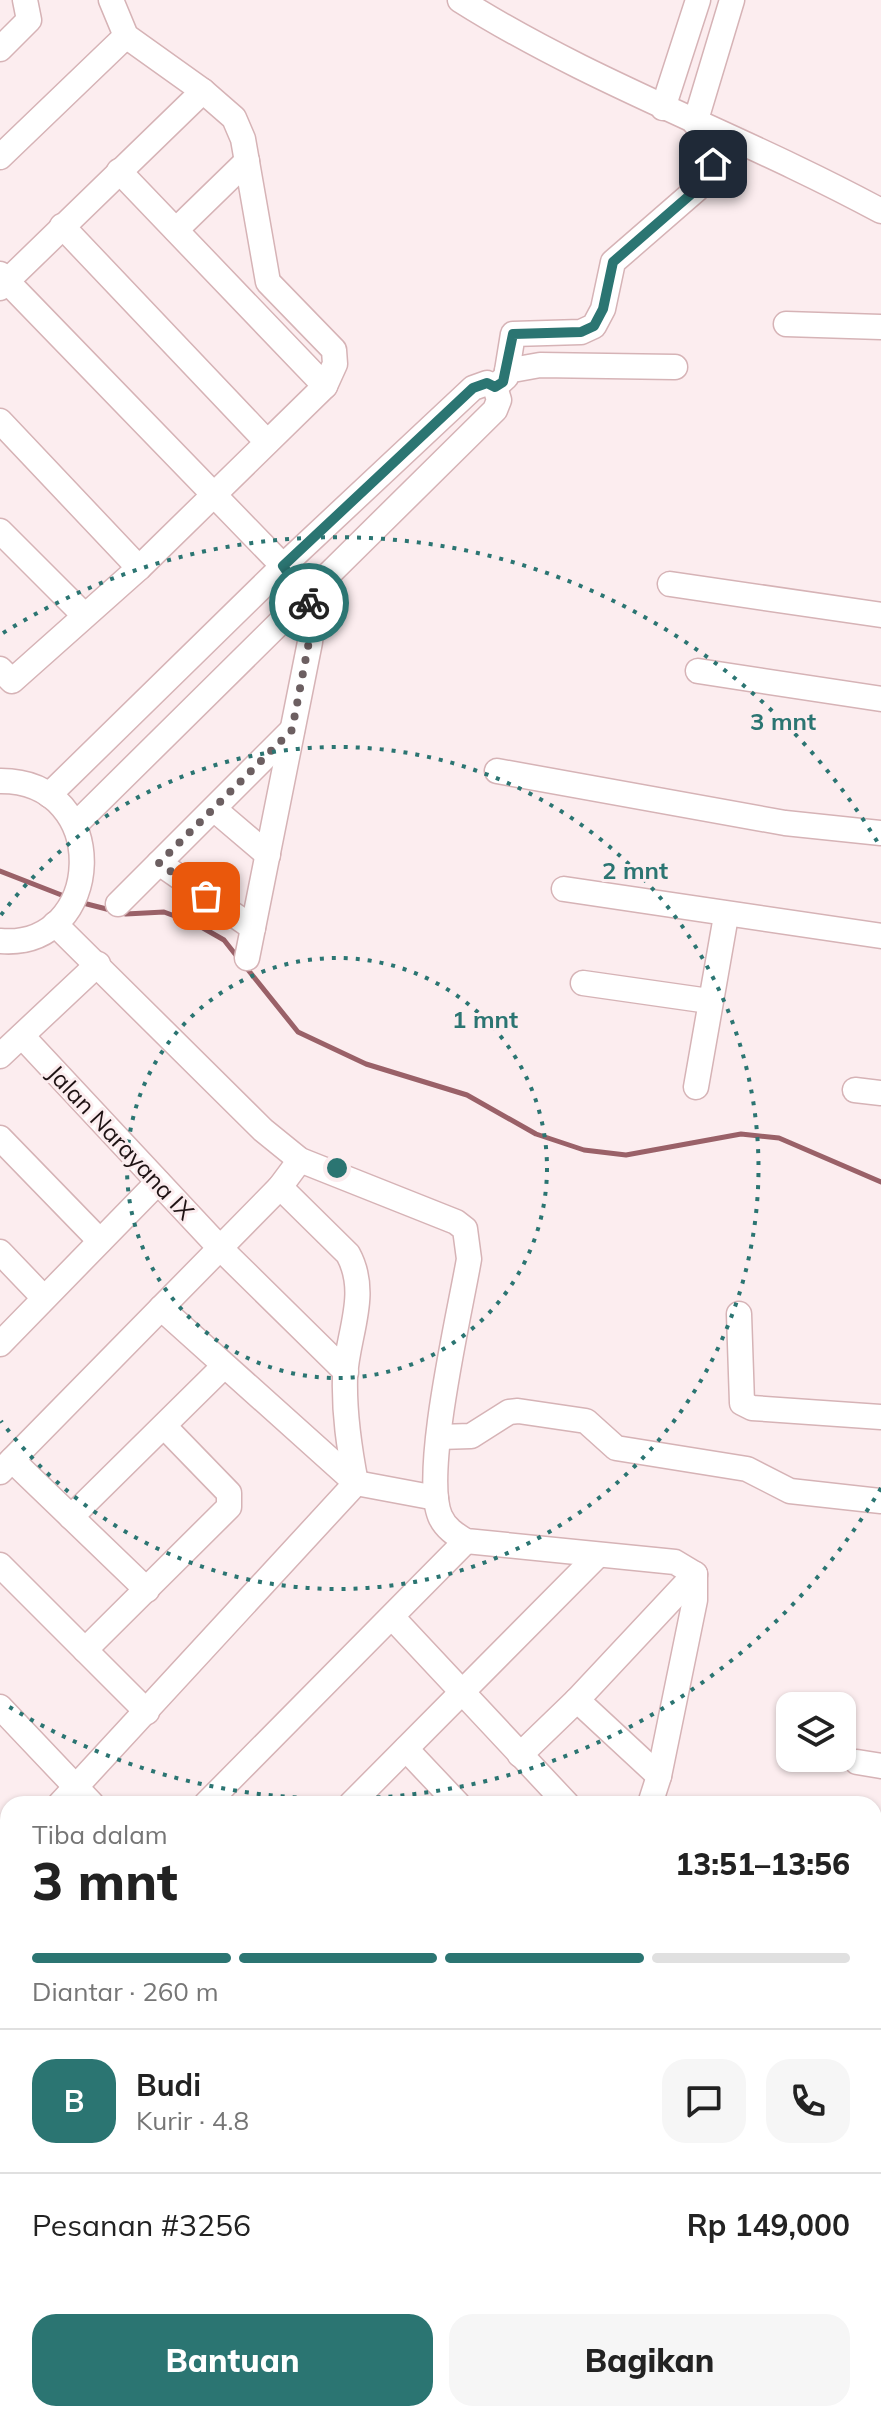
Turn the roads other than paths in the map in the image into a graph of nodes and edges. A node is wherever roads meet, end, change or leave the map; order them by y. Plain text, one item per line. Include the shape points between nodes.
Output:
1 (25, 0) edge
2 (111, 0) edge
3 (460, 0) edge
4 (700, 0) edge
5 (731, 3) edge
6 (126, 36) junction
7 (0, 49) edge
8 (203, 91) junction
9 (663, 108) junction
10 (695, 123) junction
11 (730, 139) junction
12 (0, 157) edge
13 (247, 161) junction
14 (119, 171) junction
15 (881, 211) edge
16 (62, 226) junction
17 (176, 230) junction
18 (2, 281) edge
19 (786, 324) dead end
20 (881, 327) edge
21 (675, 367) dead end
22 (501, 379) junction
23 (325, 386) junction
24 (0, 421) edge
25 (267, 442) junction
26 (215, 495) junction
27 (0, 531) edge
28 (283, 566) junction
29 (139, 568) junction
30 (670, 584) dead end
31 (307, 596) junction
32 (83, 614) junction
33 (881, 615) edge
34 (0, 669) edge
35 (698, 671) dead end
36 (881, 699) edge
37 (292, 730) junction
38 (497, 771) dead end
39 (0, 781) edge
40 (49, 795) junction
41 (214, 809) junction
42 (75, 825) junction
43 (881, 833) edge
44 (268, 855) junction
45 (159, 863) junction
46 (564, 889) dead end
47 (118, 904) dead end
48 (726, 916) junction
49 (55, 924) junction
50 (253, 928) junction
51 (881, 936) edge
52 (0, 941) edge
53 (247, 958) dead end
54 (98, 964) junction
55 (583, 983) dead end
56 (709, 1001) junction
57 (22, 1036) junction
58 (0, 1056) edge
59 (696, 1087) dead end
60 (855, 1090) dead end
61 (881, 1093) edge
62 (0, 1138) edge
63 (300, 1160) junction
64 (158, 1182) junction
65 (280, 1187) junction
66 (100, 1241) junction
67 (220, 1248) junction
68 (0, 1252) edge
69 (44, 1298) junction
70 (161, 1308) junction
71 (739, 1314) dead end
72 (0, 1344) edge
73 (223, 1367) junction
74 (346, 1372) junction
75 (881, 1417) edge
76 (164, 1426) junction
77 (439, 1437) junction
78 (6, 1466) edge
79 (356, 1483) junction
80 (436, 1498) junction
81 (881, 1501) edge
82 (71, 1517) junction
83 (466, 1541) junction
84 (598, 1555) junction
85 (0, 1565) edge
86 (695, 1574) junction
87 (147, 1590) junction
88 (392, 1617) junction
89 (85, 1650) junction
90 (462, 1692) junction
91 (577, 1700) junction
92 (0, 1707) edge
93 (147, 1712) junction
94 (406, 1749) junction
95 (520, 1755) junction
96 (659, 1776) junction
97 (74, 1796) edge
98 (78, 1796) edge
99 (214, 1796) edge
100 (359, 1796) edge
101 (450, 1796) edge
102 (559, 1796) edge
103 (653, 1796) edge

1 - 7 street via 29,20
2 - 6 street
3 - 9 street
4 - 5 street
4 - 9 street
5 - 10 street
6 - 8 street
6 - 12 street
8 - 13 street via 234,118
8 - 14 street
9 - 10 street
10 - 11 street
11 - 15 street
11 - 22 street via 697,189 613,262 594,326 581,332 513,334
13 - 17 street
13 - 23 street via 264,273 274,290 334,350 335,364
14 - 16 street
14 - 17 street
16 - 18 street
16 - 25 street
17 - 23 street
18 - 26 street
19 - 20 street
21 - 22 street via 540,365
22 - 28 street via 473,388
22 - 31 street via 495,410
23 - 25 street
24 - 29 street
25 - 26 street
26 - 28 street
26 - 29 street
27 - 32 street
28 - 31 street
28 - 40 street
29 - 32 street
30 - 33 street
31 - 37 street via 312,626
31 - 42 street
32 - 34 street via 12,681
35 - 36 street
37 - 41 street
37 - 44 street
38 - 43 street via 785,823
39 - 40 street
40 - 42 street
41 - 44 street
41 - 45 street
42 - 49 street via 83,851 82,878 72,903
44 - 50 street
45 - 47 street
45 - 50 street
46 - 48 street
48 - 51 street
48 - 56 street
49 - 52 street via 34,936
49 - 54 street
50 - 53 street
54 - 57 street
54 - 63 street via 263,1130
55 - 56 street
56 - 59 street
57 - 58 street
57 - 64 street, Jalan Narayana IX
60 - 61 street
62 - 66 street
63 - 65 street
63 - 77 street via 465,1229 469,1259
64 - 66 street
64 - 67 street, Jalan Narayana IX
65 - 67 street
65 - 74 street via 355,1267 358,1299
66 - 69 street
67 - 70 street
67 - 74 street, Jalan Narayana IX
68 - 69 street
69 - 72 street
70 - 73 street
70 - 78 street
71 - 75 street via 742,1403
73 - 76 street
73 - 79 street
74 - 79 street via 344,1413
76 - 82 street
76 - 87 street via 229,1493 231,1503
77 - 80 street
77 - 81 street via 471,1436 509,1412 559,1417 594,1425 616,1448 747,1469 790,1491
78 - 82 street
79 - 80 street
79 - 93 street
80 - 83 street via 447,1526
82 - 87 street
83 - 84 street
83 - 88 street
84 - 86 street via 675,1562
84 - 90 street
85 - 89 street
86 - 91 street
86 - 96 street via 695,1600
87 - 89 street
88 - 90 street
88 - 99 street
89 - 93 street
90 - 94 street
90 - 95 street
91 - 95 street
91 - 96 street
92 - 97 street
93 - 98 street
94 - 100 street
94 - 101 street
95 - 102 street
96 - 103 street

